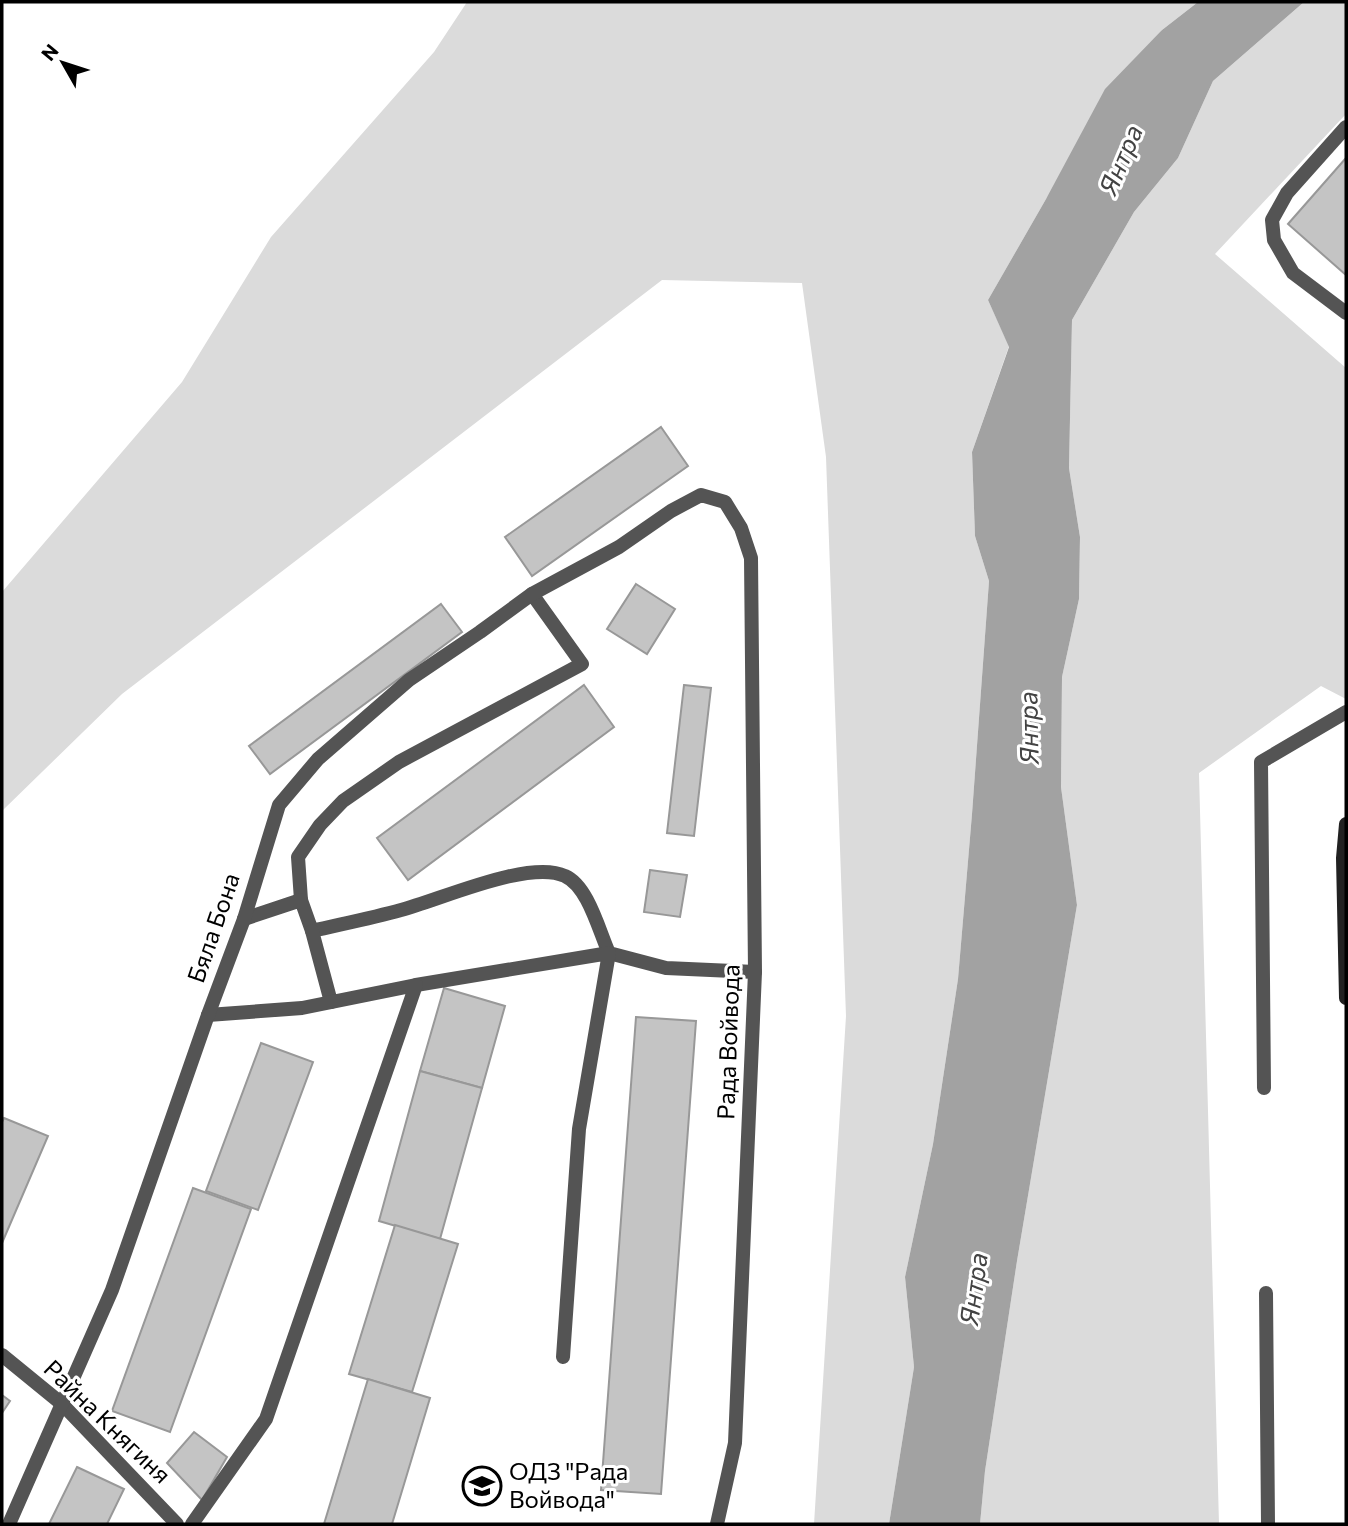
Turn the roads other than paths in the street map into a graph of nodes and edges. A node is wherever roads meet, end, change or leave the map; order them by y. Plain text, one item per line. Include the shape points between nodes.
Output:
1 (1346, 127) edge
2 (1346, 313) edge
3 (671, 511) joint
4 (532, 594) junction
5 (1346, 712) edge
6 (1346, 824) edge
7 (301, 900) junction
8 (244, 919) junction
9 (312, 931) junction
10 (609, 953) junction
11 (755, 972) junction
12 (416, 985) junction
13 (1346, 998) edge
14 (331, 1002) junction
15 (208, 1015) junction
16 (1264, 1088) dead end
17 (1266, 1293) dead end
18 (2, 1355) edge
19 (564, 1357) dead end
20 (62, 1404) junction
21 (9, 1524) edge
22 (177, 1524) edge
23 (192, 1524) edge
24 (716, 1524) edge
25 (1268, 1524) edge

1 - 2 street via 1287,193 1272,220 1274,240 1293,272
3 - 4 street, Бяла Бона via 619,547
3 - 11 street, Рада Войвода via 701,495 725,502 741,528 751,558
4 - 7 street via 582,664 399,762 343,801 298,857
4 - 8 street, Бяла Бона via 409,680 318,759 279,805
5 - 16 street via 1261,762
6 - 13 main road
7 - 8 street
7 - 9 street
8 - 15 street, Бяла Бона
9 - 10 street via 402,910 511,875 546,871 566,876 583,892
9 - 14 street
10 - 11 street via 666,968
10 - 12 street
10 - 19 street via 579,1129
11 - 24 street, Рада Войвода via 735,1443
12 - 14 street
12 - 23 street via 266,1419
14 - 15 street
15 - 20 street, Бяла Бона via 112,1290
17 - 25 street
18 - 20 street, Райна Княгиня
20 - 21 street, Бяла Бона
20 - 22 street, Райна Княгиня

